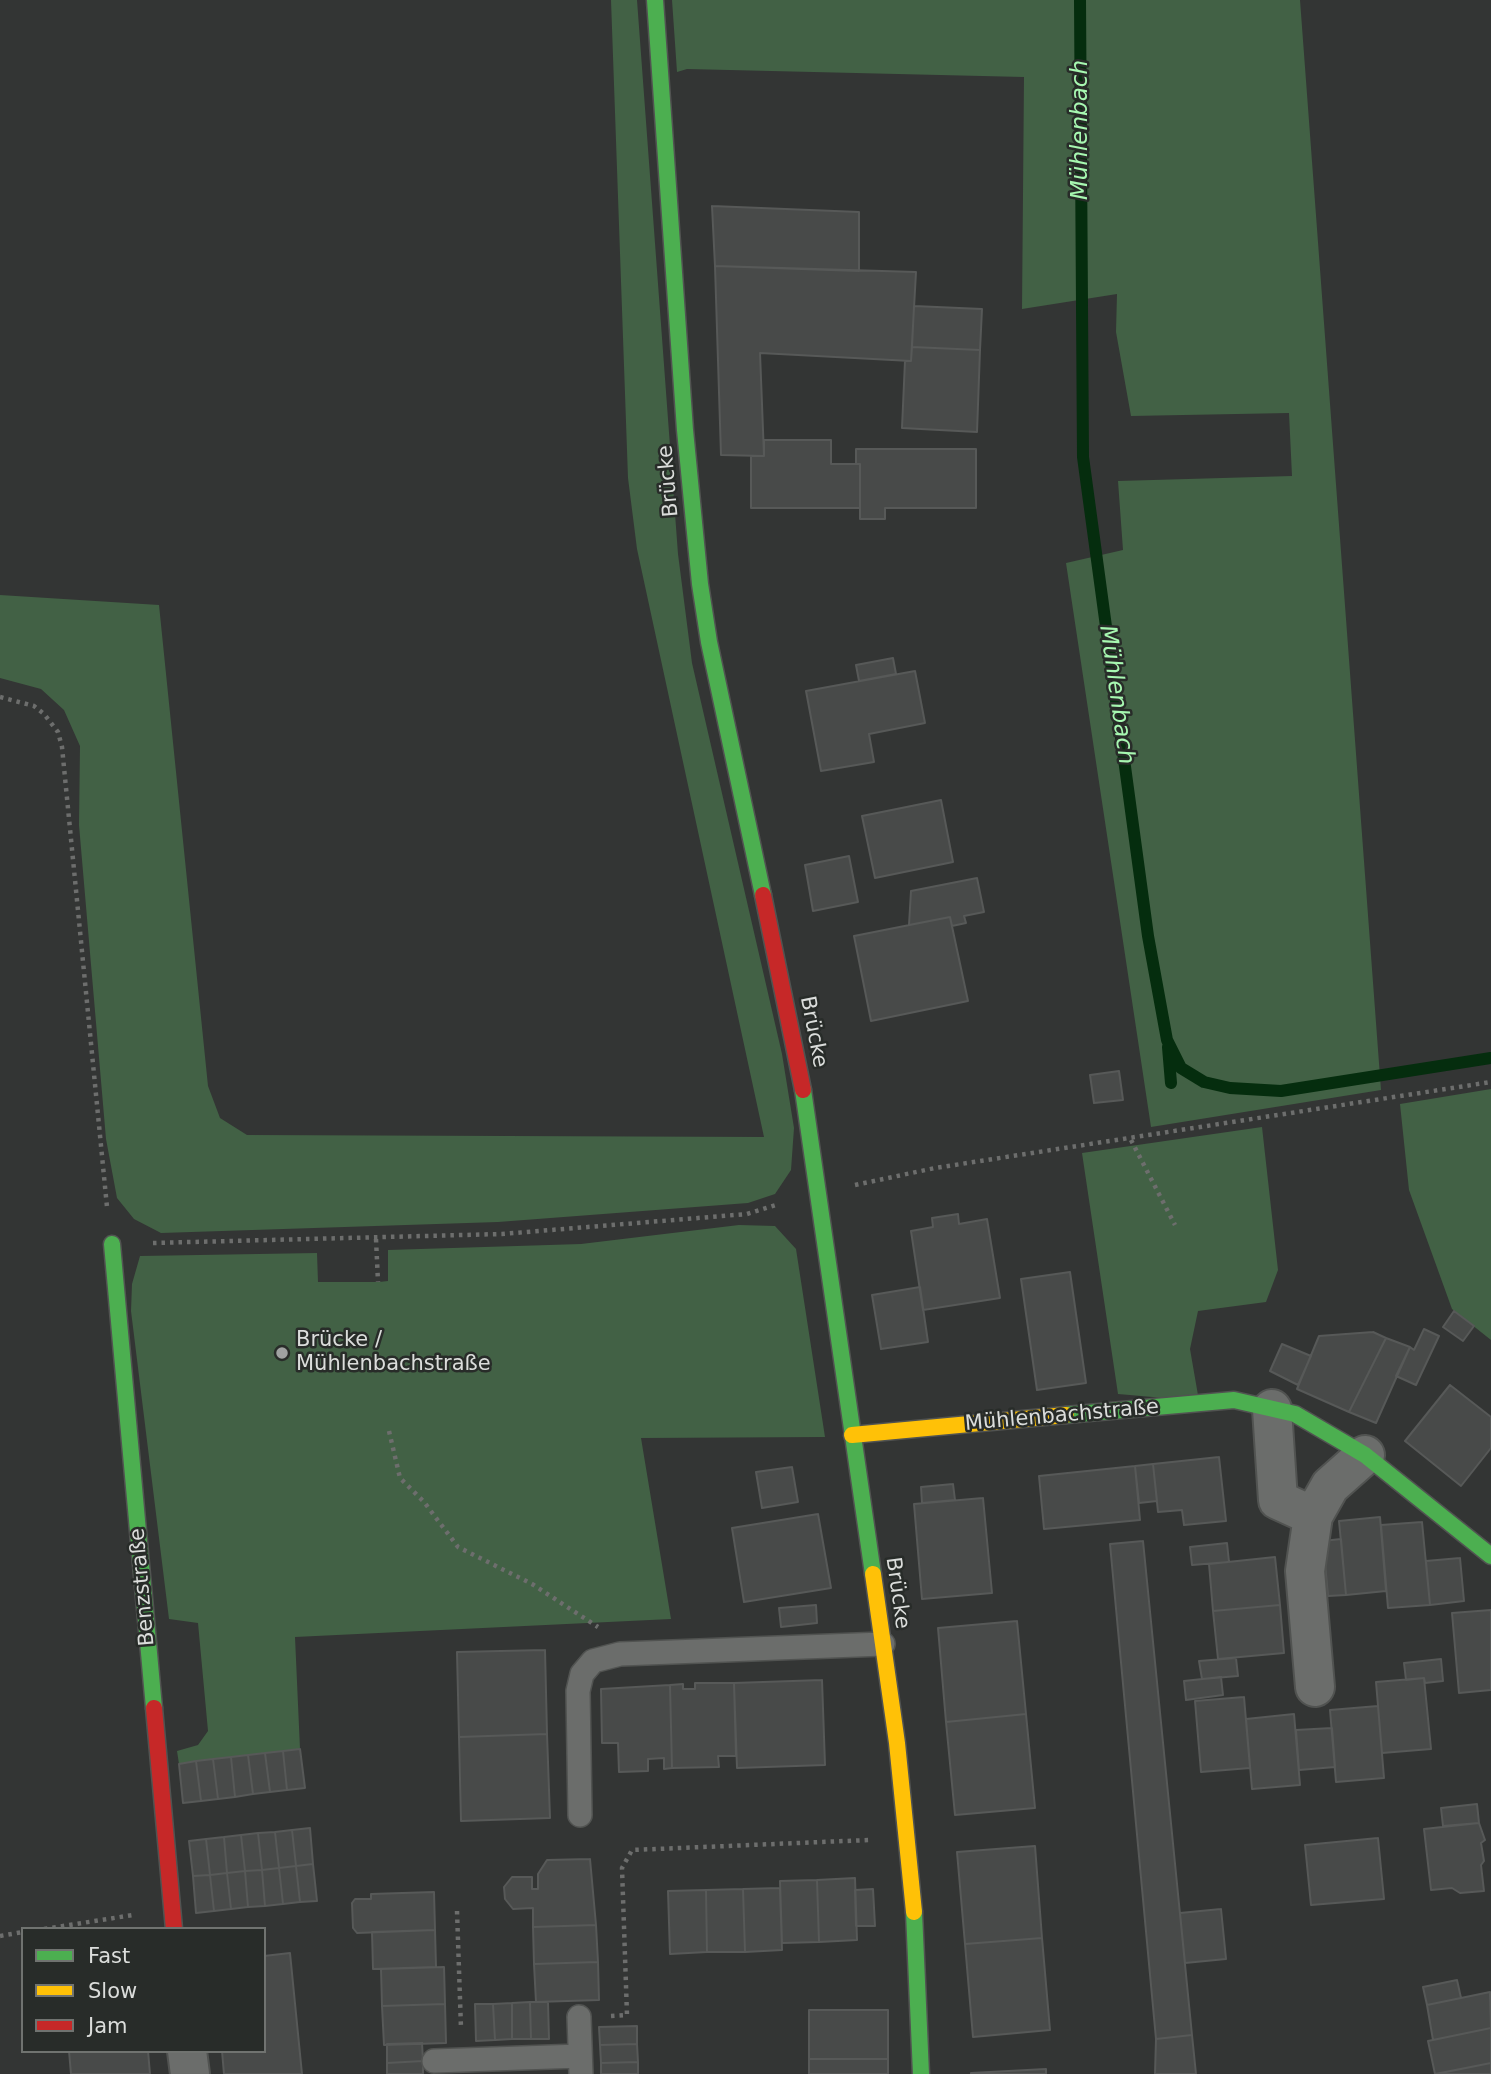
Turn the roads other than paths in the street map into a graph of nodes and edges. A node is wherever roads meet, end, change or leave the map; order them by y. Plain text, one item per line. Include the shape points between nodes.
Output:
1 (655, 0) edge
2 (112, 1244) road end
3 (1272, 1409) junction
4 (852, 1435) junction
5 (1365, 1455) junction
6 (1312, 1516) junction
7 (1491, 1556) edge
8 (883, 1644) junction
9 (1315, 1687) dead end
10 (579, 1815) dead end
11 (174, 1927) edge
12 (579, 2017) road end
13 (187, 2053) edge
14 (434, 2061) dead end
15 (580, 2065) edge
16 (190, 2074) edge
17 (921, 2074) edge

1 - 4 street, Brücke via 700,584 798,1058
2 - 11 street, Benzstraße
3 - 4 street, Mühlenbachstraße via 1234,1400
3 - 5 street, Mühlenbachstraße via 1295,1414
3 - 6 street via 1278,1500
4 - 8 street, Brücke
5 - 6 street via 1330,1486
5 - 7 street, Mühlenbachstraße
6 - 9 street via 1305,1571
8 - 10 lane via 620,1654 593,1661 579,1681
8 - 17 street, Brücke via 908,1839
12 - 15 lane
13 - 16 street
14 - 15 lane

